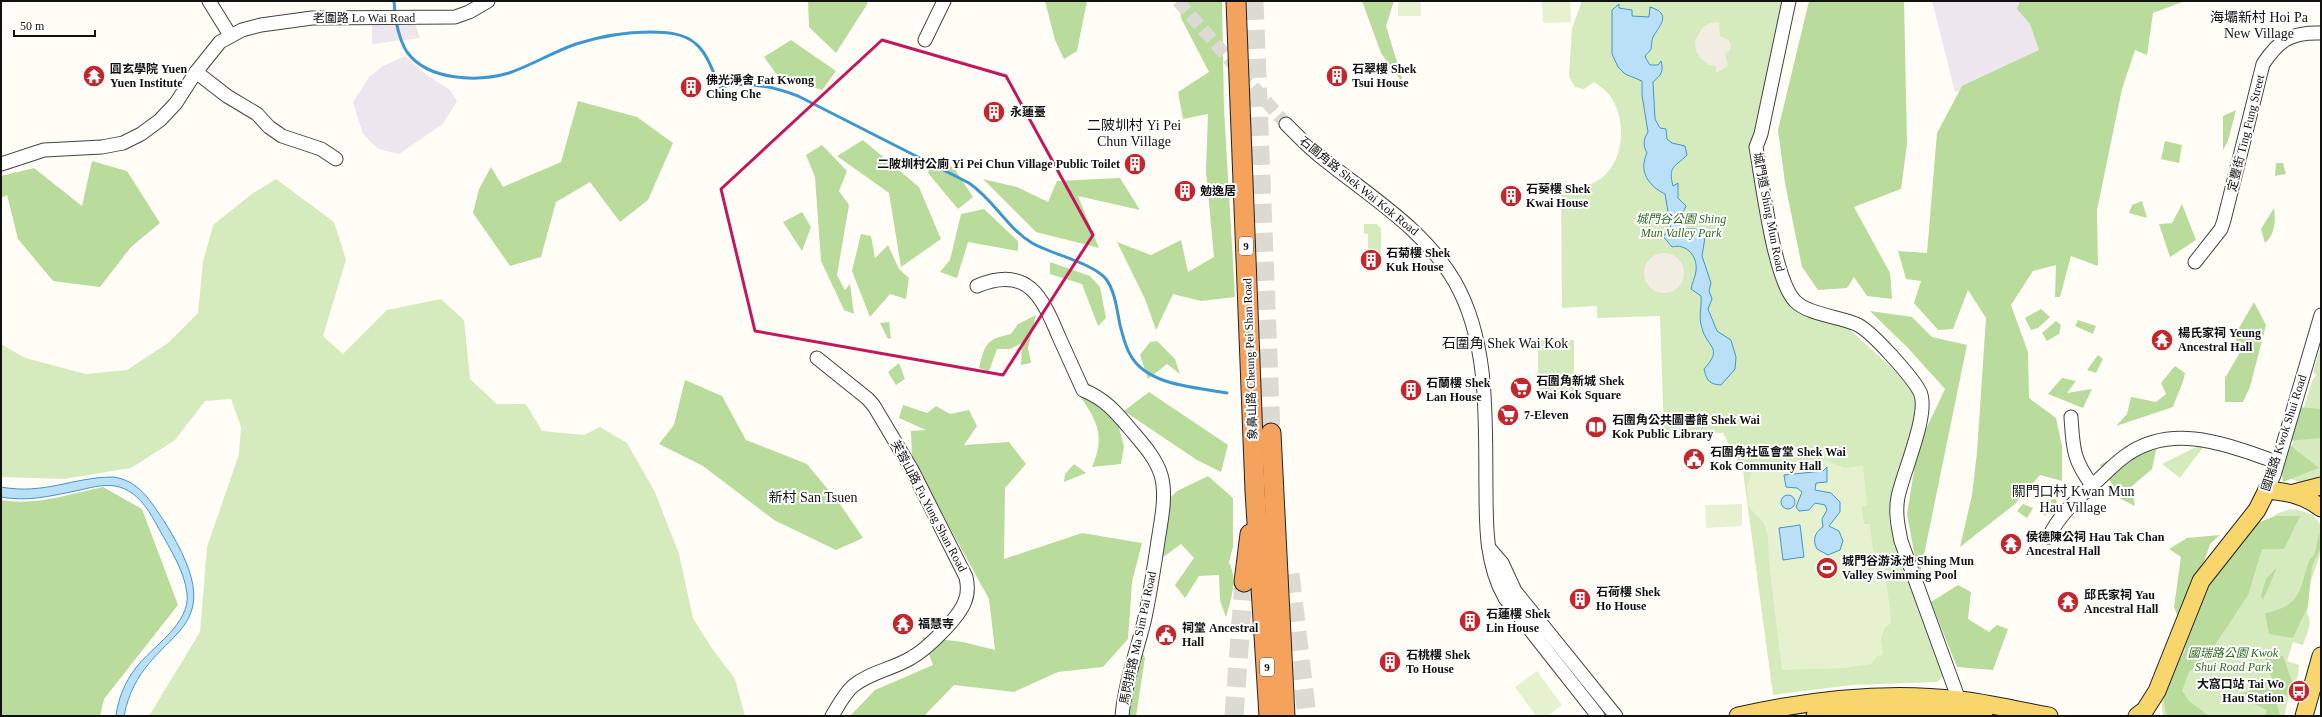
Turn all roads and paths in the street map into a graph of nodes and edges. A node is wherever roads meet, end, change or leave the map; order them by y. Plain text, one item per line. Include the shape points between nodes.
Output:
1 (209, 1) edge
2 (488, 1) edge
3 (944, 1) edge
4 (1236, 1) edge
5 (1789, 1) edge
6 (2321, 32) edge
7 (230, 36) junction
8 (925, 40) dead end
9 (196, 72) junction
10 (1286, 124) tunnel mouth
11 (336, 159) dead end
12 (1, 164) edge
13 (2194, 262) dead end
14 (977, 286) dead end
15 (2321, 314) edge
16 (817, 358) dead end
17 (2071, 417) dead end
18 (1271, 433) tunnel mouth
19 (2277, 462) junction
20 (2092, 485) junction
21 (2321, 486) edge
22 (2267, 490) junction
23 (1255, 491) junction
24 (1274, 491) junction
25 (2294, 493) junction
26 (2321, 508) edge
27 (2049, 537) dead end
28 (1489, 548) junction
29 (1290, 574) tunnel mouth
30 (1244, 582) tunnel mouth
31 (2321, 656) edge
32 (2157, 692) junction
33 (1959, 700) junction
34 (832, 716) edge
35 (1122, 716) edge
36 (1269, 716) edge
37 (1285, 716) edge
38 (1598, 716) edge
39 (1616, 716) edge
40 (1738, 716) edge
41 (1815, 716) edge
42 (1984, 716) edge
43 (2049, 716) edge
44 (2137, 716) edge
45 (2158, 716) edge
46 (2304, 716) edge

1 - 7 street
2 - 7 street, 老圍路 Lo Wai Road via 455,17 312,18 262,25
3 - 8 street
4 - 23 highway, 象鼻山路 Cheung Pei Shan Road / 9
5 - 33 street, 城門道 Shing Mun Road via 1761,134 1756,147 1779,267 1788,292 1796,302 1863,328 1901,368 1920,393 1923,409 1898,498 1897,524
6 - 13 street, 定豐街 Ting Fung Street via 2297,34 2284,39 2263,64 2221,229
7 - 9 street, 老圍路 Lo Wai Road via 220,42
9 - 11 street via 227,96 257,114 282,136 321,149
9 - 12 street, 老圍路 Lo Wai Road via 187,88 160,120 123,143 102,147 44,150
10 - 28 street, 石圍角路 Shek Wai Kok Road via 1325,161 1419,235 1439,257 1455,283 1471,320 1480,362
14 - 35 street, 馬閃排路 Ma Sim Pai Road via 992,280 1010,279 1036,292 1047,307 1083,390 1103,400 1113,409 1154,460 1161,475 1162,518 1150,594 1128,678
15 - 19 street, 國瑞路 Kwok Shui Road
16 - 34 street, 芙蓉山路 Fu Yung Shan Road via 868,399 880,415 912,470 968,585 963,607 925,648 909,659 853,686
17 - 20 street via 2078,466
18 - 24 highway, 象鼻山路 Cheung Pei Shan Road / 9
19 - 20 street via 2202,439 2168,438 2155,441 2128,454
19 - 22 street, 國瑞路 Kwok Shui Road
20 - 27 street via 2054,525
21 - 25 main road
22 - 25 main road
22 - 32 main road, 國瑞路 Kwok Shui Road via 2257,510 2201,581
23 - 30 highway
23 - 36 highway, 象鼻山路 Cheung Pei Shan Road / 9
24 - 29 highway
24 - 37 highway, 象鼻山路 Cheung Pei Shan Road / 9
25 - 26 main road via 2308,498
28 - 38 street, 石圍角路 Shek Wai Kok Road via 1495,576 1505,598
28 - 39 street via 1502,563 1515,591
31 - 46 main road
32 - 44 main road, 國瑞路 Kwok Shui Road via 2145,710
32 - 45 main road, 國瑞路 Kwok Shui Road via 2155,703
33 - 40 main road via 1914,697 1867,698 1790,706
33 - 43 main road
41 - 42 main road via 1902,710

